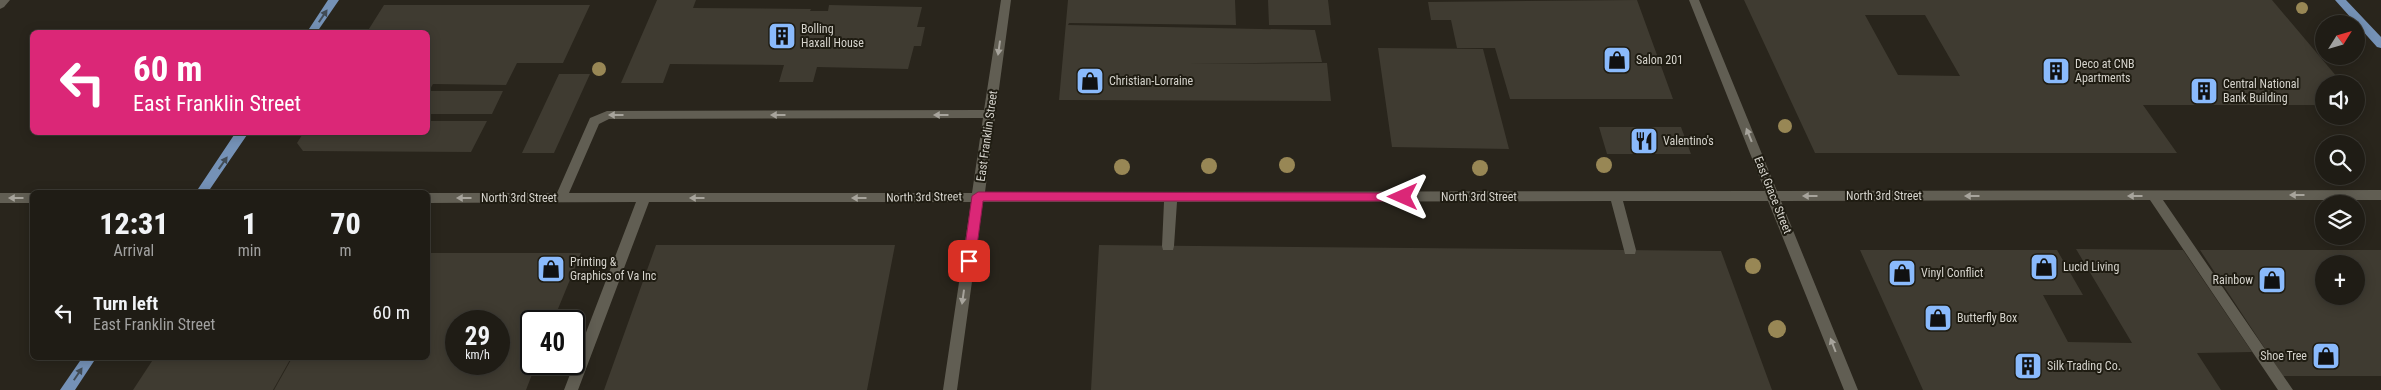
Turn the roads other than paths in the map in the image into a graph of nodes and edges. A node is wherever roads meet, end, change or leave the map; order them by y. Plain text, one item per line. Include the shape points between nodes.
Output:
1 (334, 0) edge
2 (1006, 0) edge
3 (1694, 0) edge
4 (2340, 0) edge
5 (313, 30) edge
6 (2381, 44) edge
7 (990, 114) junction
8 (241, 135) edge
9 (203, 190) edge
10 (2381, 195) edge
11 (978, 196) junction
12 (1774, 196) junction
13 (2154, 196) junction
14 (1171, 197) junction
15 (1616, 197) junction
16 (0, 198) edge
17 (30, 198) edge
18 (430, 198) edge
19 (561, 198) junction
20 (644, 198) junction
21 (1168, 246) dead end
22 (1630, 250) dead end
23 (88, 360) edge
24 (67, 390) edge
25 (571, 390) edge
26 (950, 390) edge
27 (1851, 390) edge
28 (2286, 390) edge

5 -> 1 main road
2 -> 7 street, East Franklin Street
12 -> 3 street, East Grace Street
4 - 6 main road
7 - 11 street, East Franklin Street
7 -> 19 street via 607,115 594,121
9 -> 8 main road
10 -> 13 street, North 3rd Street
11 - 14 street, North 3rd Street
11 -> 20 street, North 3rd Street
11 -> 26 street, East Franklin Street
13 -> 12 street, North 3rd Street
12 - 15 street, North 3rd Street
27 -> 12 street, East Grace Street
13 - 28 street
14 - 15 street, North 3rd Street
14 - 21 street
15 - 22 street
17 -> 16 street
19 -> 18 street, North 3rd Street
19 - 20 street, North 3rd Street
20 - 25 street
24 -> 23 main road

